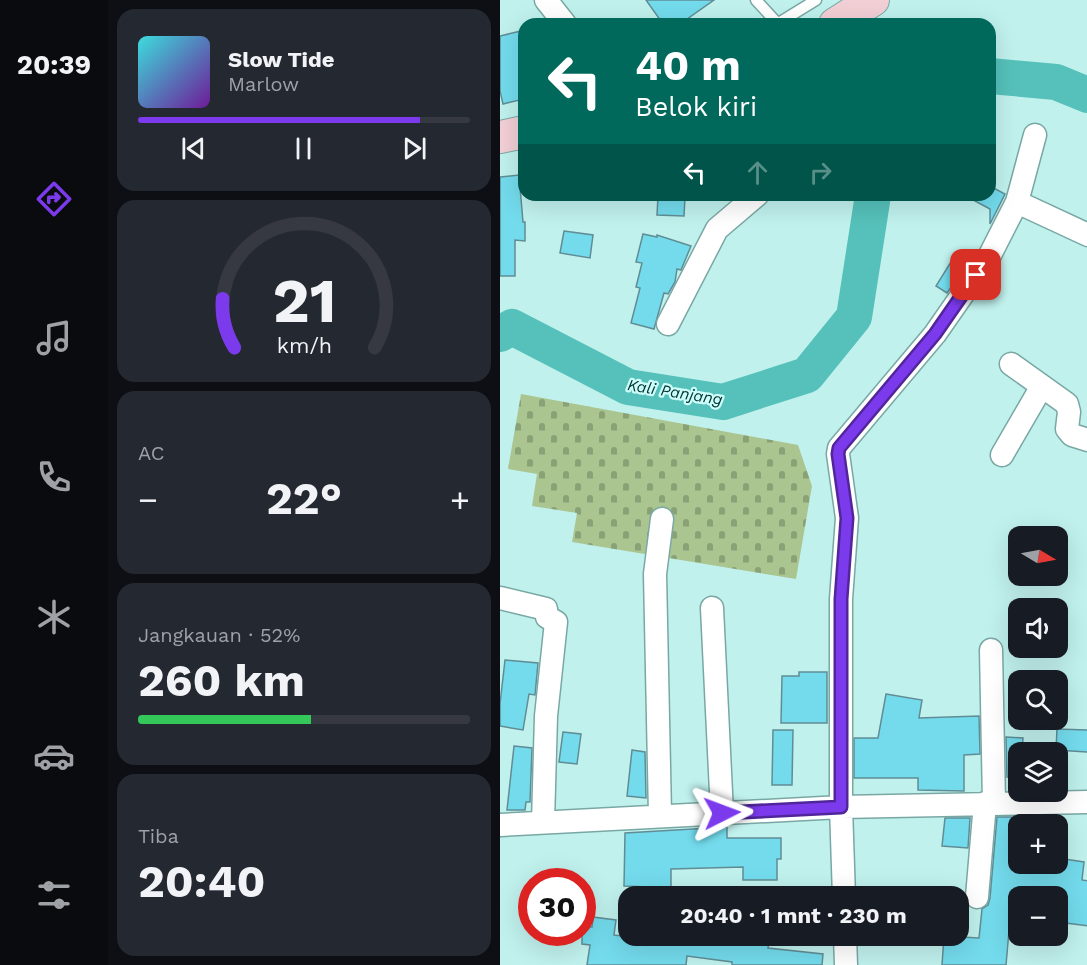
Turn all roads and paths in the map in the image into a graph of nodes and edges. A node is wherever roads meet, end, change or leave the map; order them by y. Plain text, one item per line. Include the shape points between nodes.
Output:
1 (546, 0) edge
2 (756, 0) edge
3 (816, 0) edge
4 (874, 0) edge
5 (560, 18) edge
6 (772, 18) edge
7 (788, 18) edge
8 (845, 18) edge
9 (518, 133) edge
10 (1035, 135) dead end
11 (500, 137) edge
12 (750, 201) edge
13 (1017, 202) junction
14 (1088, 235) edge
15 (668, 324) dead end
16 (1011, 364) dead end
17 (1042, 386) junction
18 (1088, 440) edge
19 (1002, 454) dead end
20 (662, 519) dead end
21 (500, 598) edge
22 (712, 608) dead end
23 (990, 650) dead end
24 (1088, 802) edge
25 (989, 803) junction
26 (841, 807) junction
27 (722, 813) junction
28 (660, 815) junction
29 (543, 822) junction
30 (500, 825) edge
31 (845, 886) edge
32 (977, 897) dead end
33 (845, 946) edge
34 (845, 965) edge

1 - 5 street
2 - 6 lane
3 - 7 lane
4 - 8 main road
9 - 11 main road
10 - 13 street
12 - 15 street via 717,229
13 - 14 street
13 - 26 street via 990,255 935,334 839,448 847,518 841,599
16 - 17 street
17 - 18 street via 1067,404 1067,429 1072,435
17 - 19 street
20 - 28 street via 654,574
21 - 29 street via 546,609 547,617 556,622 546,716
22 - 27 street
23 - 25 street
24 - 25 street
25 - 26 street
25 - 32 street
26 - 27 street
26 - 31 street
27 - 28 street
28 - 29 street
29 - 30 street
33 - 34 street

